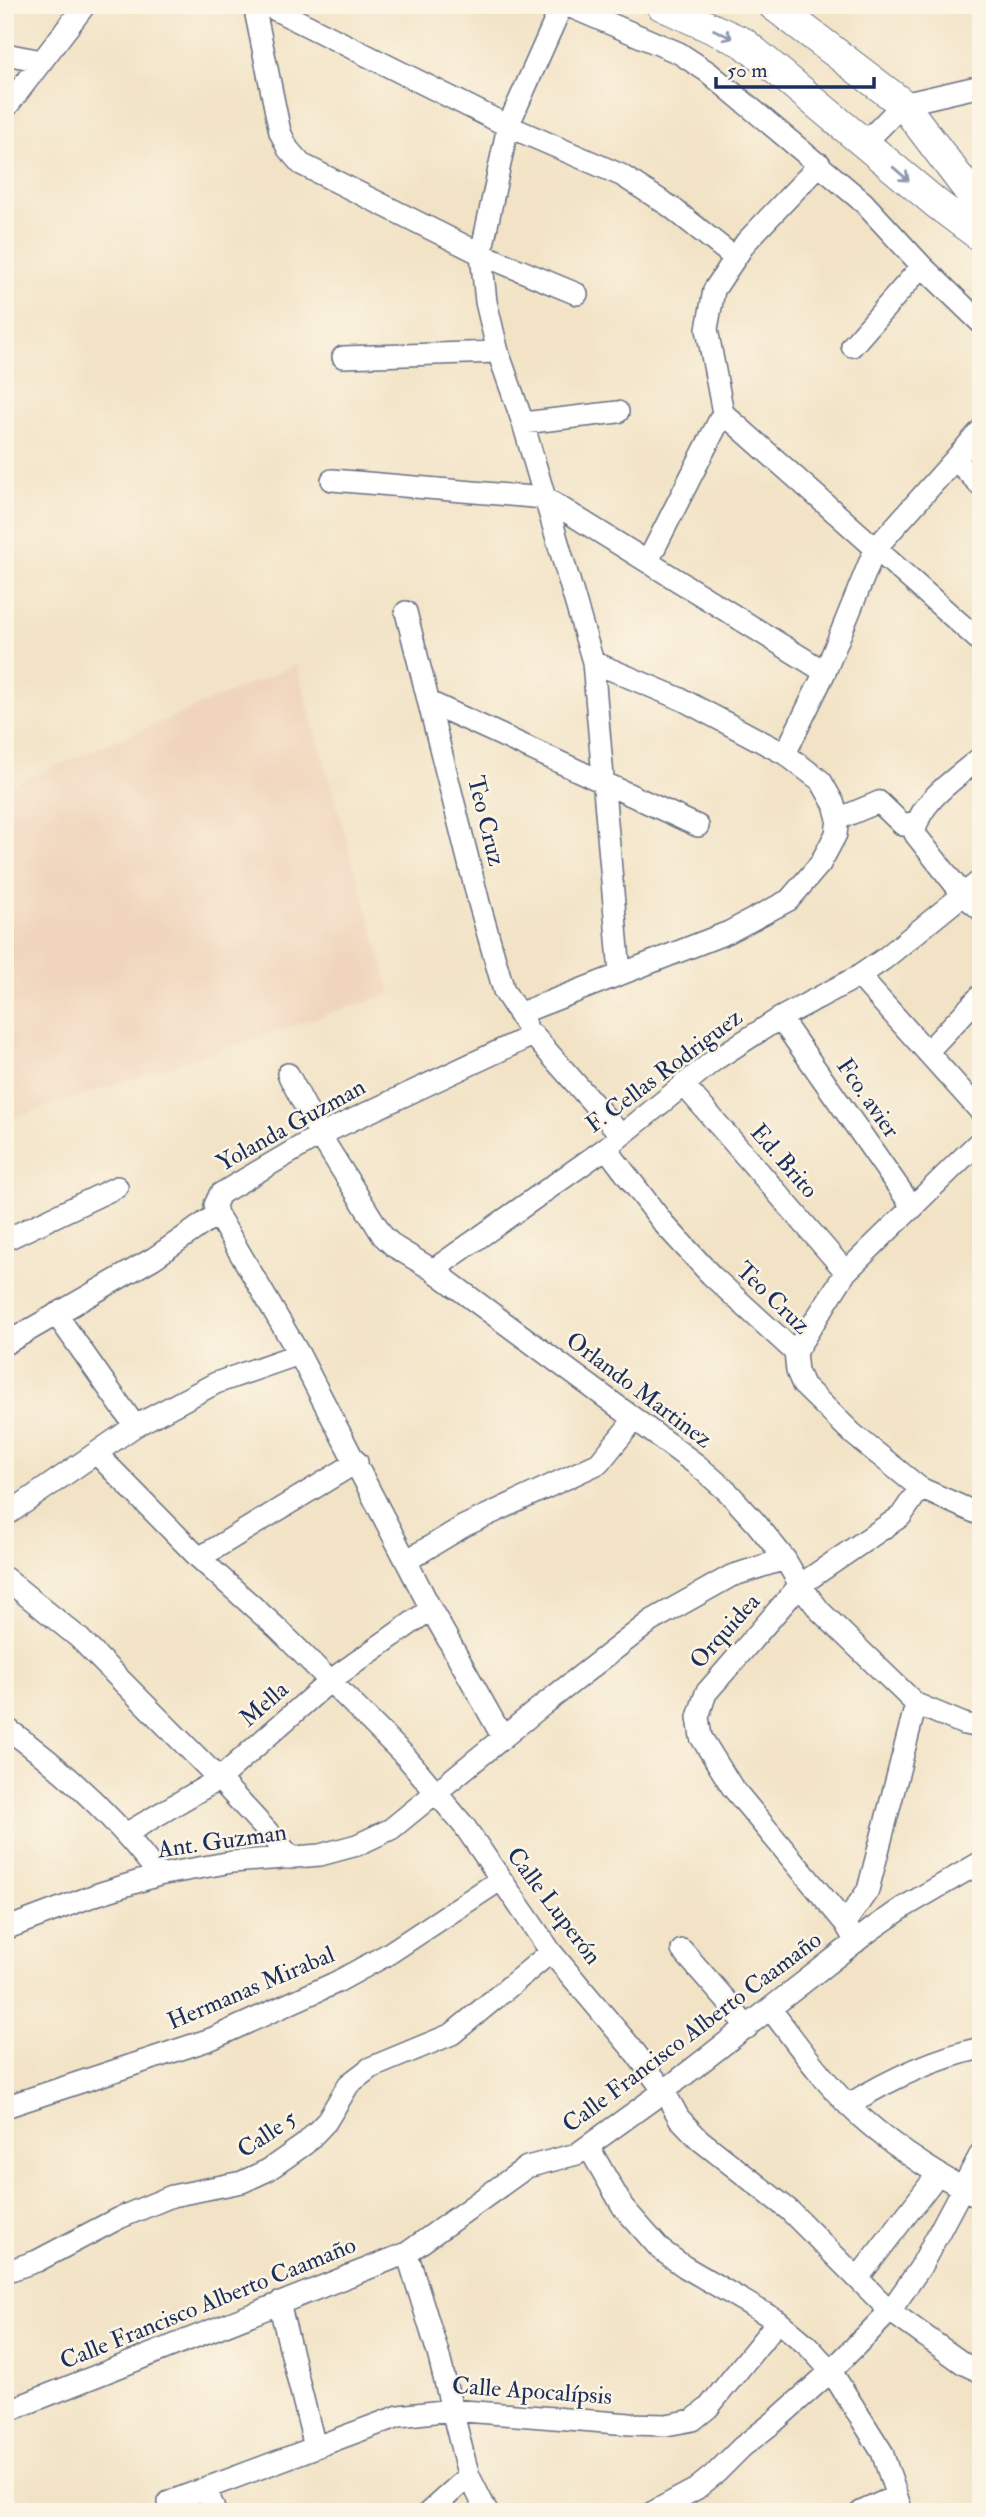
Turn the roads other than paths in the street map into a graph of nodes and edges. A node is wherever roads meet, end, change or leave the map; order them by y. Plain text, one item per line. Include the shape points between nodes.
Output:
1 (85, 5) edge
2 (254, 5) edge
3 (266, 5) edge
4 (564, 5) edge
5 (661, 5) edge
6 (773, 5) edge
7 (5, 54) edge
8 (42, 61) junction
9 (981, 86) edge
10 (903, 104) junction
11 (5, 109) edge
12 (508, 127) junction
13 (865, 143) junction
14 (820, 164) junction
15 (981, 207) edge
16 (981, 237) edge
17 (481, 254) junction
18 (735, 258) junction
19 (922, 266) junction
20 (577, 294) dead end
21 (981, 323) edge
22 (852, 345) dead end
23 (498, 352) junction
24 (343, 357) dead end
25 (618, 412) dead end
26 (723, 413) junction
27 (523, 423) junction
28 (981, 430) edge
29 (956, 459) junction
30 (332, 480) dead end
31 (981, 486) edge
32 (545, 499) junction
33 (875, 549) junction
34 (648, 561) junction
35 (406, 612) dead end
36 (981, 642) edge
37 (593, 662) junction
38 (825, 672) junction
39 (429, 702) junction
40 (785, 754) junction
41 (981, 757) edge
42 (603, 783) junction
43 (838, 819) junction
44 (916, 822) junction
45 (698, 826) dead end
46 (981, 880) edge
47 (964, 895) junction
48 (981, 910) edge
49 (620, 973) junction
50 (859, 976) junction
51 (981, 995) edge
52 (518, 1014) junction
53 (780, 1018) junction
54 (533, 1035) junction
55 (927, 1052) junction
56 (289, 1074) dead end
57 (683, 1084) junction
58 (981, 1112) edge
59 (320, 1135) junction
60 (981, 1140) edge
61 (613, 1142) junction
62 (117, 1186) dead end
63 (913, 1208) junction
64 (217, 1214) junction
65 (5, 1240) edge
66 (433, 1270) junction
67 (846, 1272) junction
68 (56, 1314) junction
69 (5, 1344) edge
70 (796, 1352) junction
71 (299, 1354) junction
72 (634, 1420) junction
73 (135, 1426) junction
74 (96, 1453) junction
75 (357, 1462) junction
76 (920, 1488) junction
77 (5, 1516) edge
78 (981, 1516) edge
79 (199, 1558) junction
80 (785, 1559) junction
81 (406, 1561) junction
82 (5, 1578) edge
83 (800, 1585) junction
84 (431, 1608) junction
85 (331, 1680) junction
86 (916, 1704) junction
87 (5, 1727) edge
88 (981, 1727) edge
89 (503, 1738) junction
90 (219, 1779) junction
91 (436, 1793) junction
92 (127, 1833) junction
93 (292, 1858) junction
94 (981, 1862) edge
95 (159, 1875) junction
96 (500, 1880) junction
97 (845, 1923) junction
98 (5, 1929) edge
99 (856, 1942) junction
100 (682, 1950) dead end
101 (551, 1952) junction
102 (771, 2010) junction
103 (747, 2028) junction
104 (981, 2048) edge
105 (664, 2091) junction
106 (848, 2105) junction
107 (5, 2107) edge
108 (588, 2146) junction
109 (981, 2152) edge
110 (938, 2174) junction
111 (972, 2194) edge
112 (407, 2253) junction
113 (5, 2272) edge
114 (858, 2278) junction
115 (279, 2303) junction
116 (890, 2311) junction
117 (778, 2321) junction
118 (831, 2371) junction
119 (981, 2372) edge
120 (451, 2410) junction
121 (5, 2412) edge
122 (315, 2447) junction
123 (469, 2476) junction
124 (206, 2488) junction
125 (169, 2502) dead end
126 (899, 2504) edge
127 (215, 2512) edge
128 (429, 2512) edge
129 (487, 2512) edge
130 (653, 2512) edge
131 (861, 2512) edge

1 - 8 street
2 - 17 street via 280,132 301,164
3 - 12 street
4 - 12 street
4 - 14 street via 679,53
5 -> 13 street via 744,43
6 - 10 street
7 - 8 street
8 - 11 street
9 - 10 street
10 - 13 street
10 - 15 street
12 - 17 street
12 - 18 street via 621,175 671,207
13 -> 16 street
14 - 18 street
14 - 19 street via 863,202
17 - 20 street
17 - 23 street
18 - 26 street via 713,290 708,329
19 - 21 street
19 - 22 street
23 - 24 street
23 - 27 street
25 - 27 street
26 - 33 street
26 - 34 street
27 - 32 street
28 - 29 street
29 - 31 street
29 - 33 street
30 - 32 street
32 - 34 street
32 - 37 street
33 - 36 street
33 - 38 street
34 - 38 street
35 - 39 street, Teo Cruz
37 - 40 street via 683,700
37 - 42 street
38 - 40 street
39 - 42 street
39 - 52 street, Teo Cruz via 504,991
40 - 43 street via 821,781
41 - 44 street via 924,807
42 - 45 street
42 - 49 street
43 - 44 street via 879,802 903,825
43 - 49 street via 836,834 820,864 789,900 729,932
44 - 47 street via 915,834 923,847
46 - 47 street, F. Cellas Rodriguez
47 - 48 street
47 - 50 street, F. Cellas Rodriguez
49 - 52 street
50 - 53 street, F. Cellas Rodriguez
50 - 55 street
51 - 55 street
52 - 54 street, Teo Cruz
53 - 57 street, F. Cellas Rodriguez
53 - 63 street, Fco. avier
54 - 59 street, Yolanda Guzman
54 - 61 street, Teo Cruz
55 - 58 street
56 - 59 street, Orlando Martinez
57 - 61 street, F. Cellas Rodriguez
57 - 67 street, Ed. Brito
59 - 64 street, Yolanda Guzman via 220,1194
59 - 66 street, Orlando Martinez via 383,1236
60 - 63 street
61 - 66 street, F. Cellas Rodriguez
61 - 70 street, Teo Cruz via 664,1224 711,1275
62 - 65 street
63 - 67 street
64 - 68 street, Yolanda Guzman via 154,1258
64 - 71 street
66 - 72 street, Orlando Martinez
67 - 70 street
68 - 69 street, Yolanda Guzman
68 - 73 street
70 - 76 street, Teo Cruz via 803,1385 853,1434
71 - 73 street via 216,1383
71 - 75 street
72 - 80 street, Orlando Martinez via 727,1491
72 - 81 street via 599,1463 464,1526
73 - 74 street
74 - 77 street
74 - 79 street, Calle Luperón
75 - 79 street
75 - 81 street
76 - 78 street, Teo Cruz
76 - 83 street, Orquidea via 901,1516
79 - 85 street, Calle Luperón
80 - 83 street, Orlando Martinez
80 - 89 street, Ant. Guzman via 731,1576 651,1621
81 - 84 street
82 - 90 street via 79,1638
83 - 86 street, Orlando Martinez via 820,1611
83 - 97 street, Orquidea via 706,1693 698,1717 701,1737 732,1787
84 - 85 street, Mella
84 - 89 street
85 - 90 street, Mella
85 - 91 street, Calle Luperón
86 - 88 street, Orlando Martinez
86 - 97 street via 868,1890
87 - 92 street via 47,1757
89 - 91 street, Ant. Guzman
90 - 92 street, Mella
90 - 93 street
91 - 93 street, Ant. Guzman via 391,1829 357,1845
91 - 96 street, Calle Luperón
92 - 95 street
93 - 95 street, Ant. Guzman via 232,1862
94 - 99 street, Calle Francisco Alberto Caamaño via 904,1907
95 - 98 street, Ant. Guzman
96 - 101 street, Calle Luperón
96 - 107 street, Hermanas Mirabal via 337,1982 211,2039
97 - 99 street
99 - 102 street, Calle Francisco Alberto Caamaño
100 - 103 street
101 - 105 street, Calle Luperón
101 - 113 street, Calle 5 via 452,2034 370,2068 349,2084 326,2122 305,2144 268,2170 242,2182 172,2196
102 - 103 street, Calle Francisco Alberto Caamaño
102 - 106 street
103 - 105 street, Calle Francisco Alberto Caamaño
104 - 106 street via 915,2069
105 - 108 street, Calle Francisco Alberto Caamaño
105 - 114 street, Calle Luperón via 679,2118 700,2140 789,2210
106 - 110 street
108 - 112 street, Calle Francisco Alberto Caamaño via 577,2154 527,2167
108 - 117 street via 622,2207 661,2250
109 - 111 street
110 - 111 street
110 - 114 street
111 - 116 street
112 - 115 street, Calle Francisco Alberto Caamaño
112 - 120 street
114 - 116 street, Calle Luperón
115 - 121 street, Calle Francisco Alberto Caamaño
115 - 122 street
116 - 118 street
116 - 119 street, Calle Luperón
117 - 118 street
117 - 120 street, Calle Apocalípsis via 708,2408 693,2420 666,2426
118 - 126 street via 882,2452
118 - 130 street via 696,2489
120 - 122 street, Calle Apocalípsis via 399,2416
120 - 123 street
122 - 124 street, Calle Apocalípsis
123 - 128 street
123 - 129 street
124 - 125 street, Calle Apocalípsis
124 - 127 street
126 - 131 street

